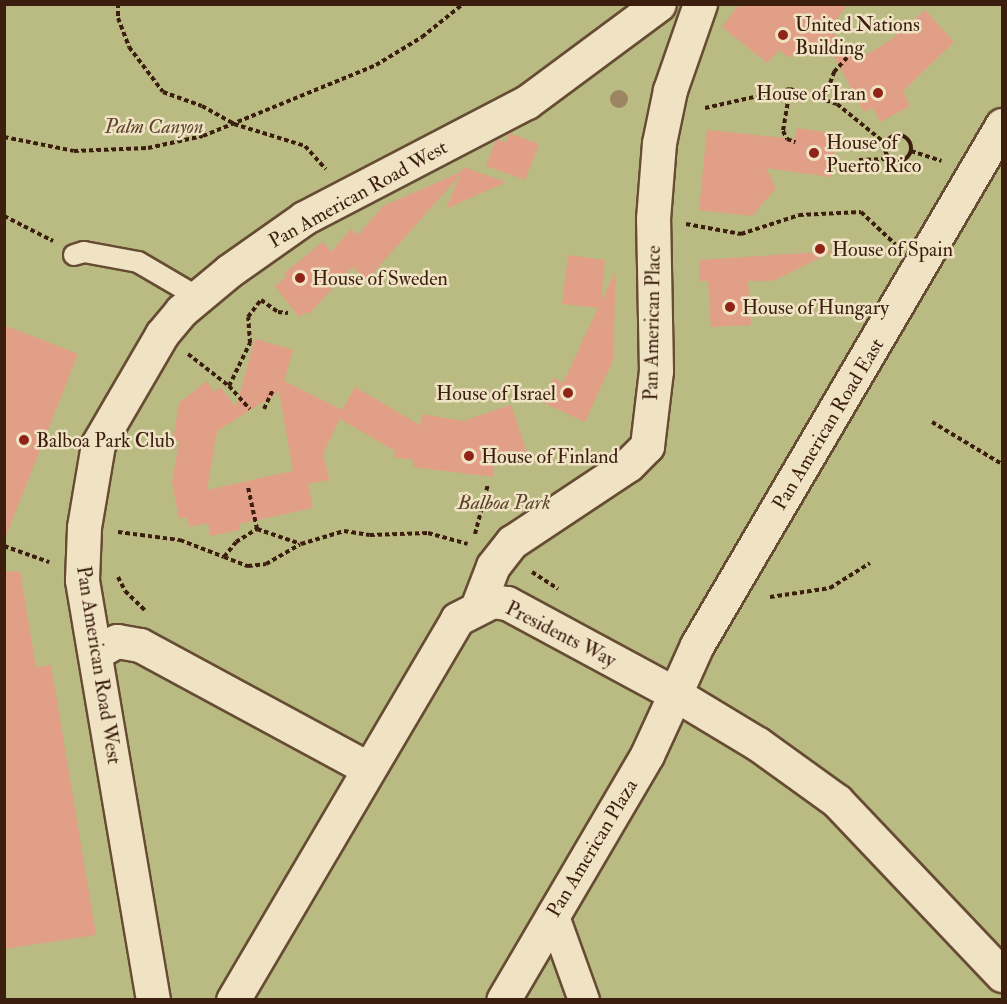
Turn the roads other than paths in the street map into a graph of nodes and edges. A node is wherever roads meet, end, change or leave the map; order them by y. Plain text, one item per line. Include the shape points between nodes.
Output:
1 (659, 4) edge
2 (700, 4) edge
3 (1002, 125) edge
4 (74, 255) road end
5 (198, 297) junction
6 (478, 605) junction
7 (95, 653) junction
8 (675, 694) junction
9 (369, 769) junction
10 (553, 914) junction
11 (1002, 975) edge
12 (153, 999) edge
13 (233, 999) edge
14 (503, 999) edge
15 (584, 999) edge

1 - 5 street, Pan American Road West via 527,102 304,218
2 - 6 street, Pan American Place via 670,90 659,143 653,219 656,371 647,446 628,465 512,542 493,566
3 - 8 street, Pan American Road East via 697,645
4 - 5 lane via 84,252 138,262
5 - 7 street, Pan American Road West via 162,334 98,444 84,527 82,580
6 - 8 street, Presidents Way via 492,601 507,603
6 - 9 street, Presidents Way via 457,618
7 - 9 street via 117,640 140,645
7 - 12 street, Pan American Road West
8 - 10 street, Pan American Plaza via 647,755
8 - 11 street, Presidents Way via 758,744 837,801
9 - 13 street
10 - 14 street, Pan American Plaza
10 - 15 street

